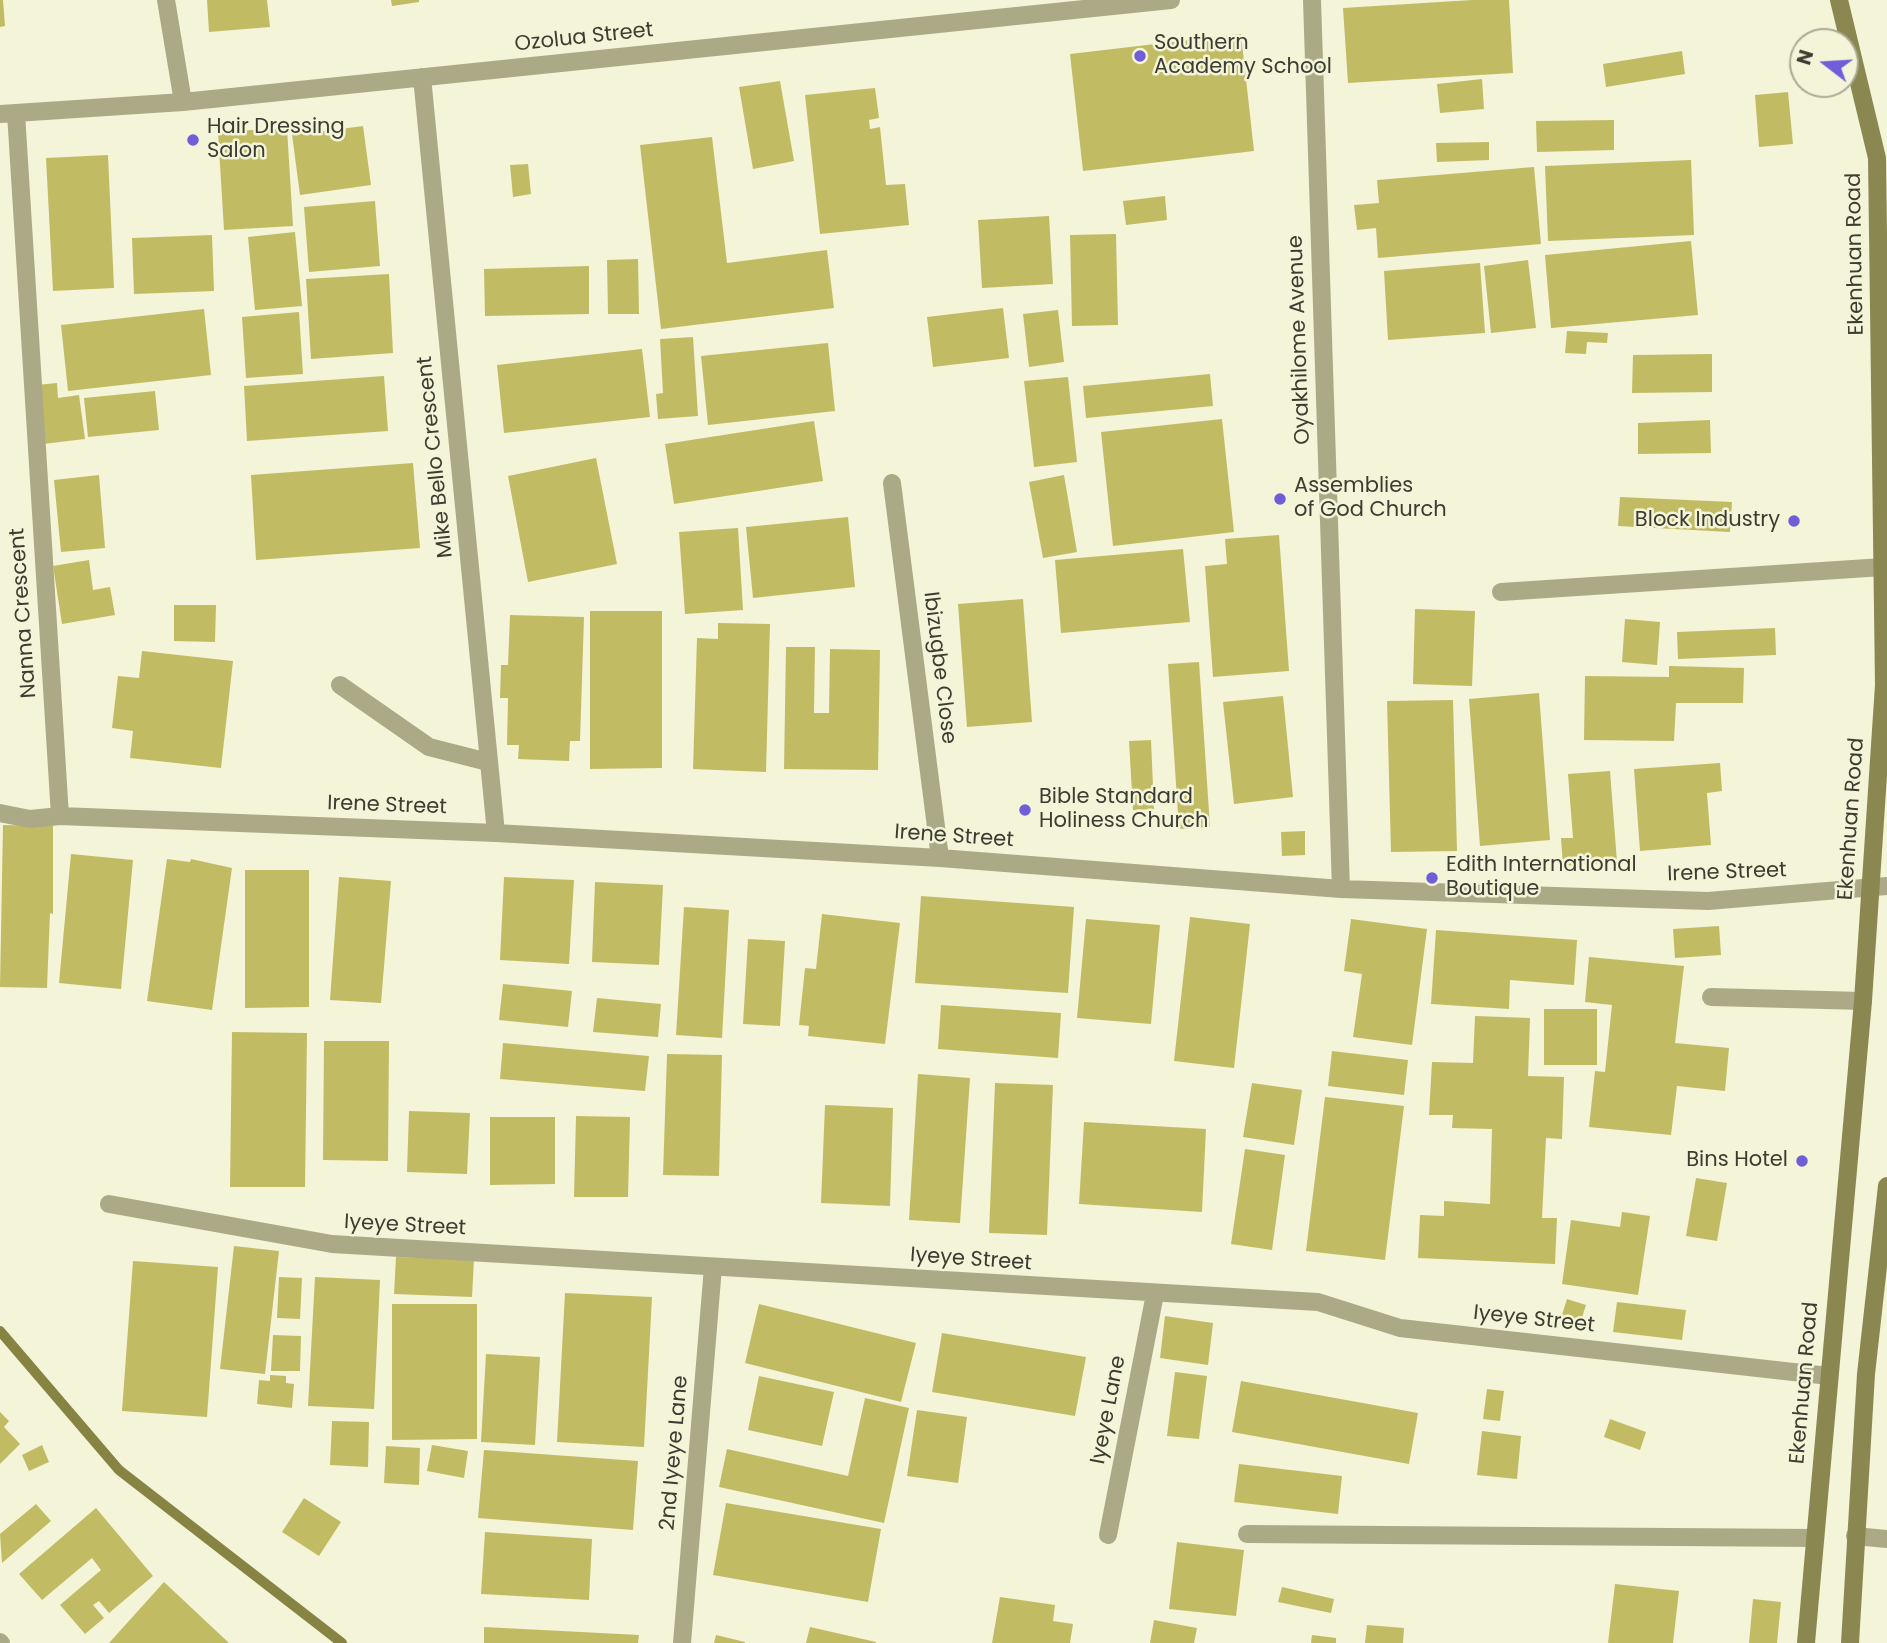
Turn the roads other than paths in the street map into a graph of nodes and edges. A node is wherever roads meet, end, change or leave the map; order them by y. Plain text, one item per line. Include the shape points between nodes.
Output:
1 (166, 0) edge
2 (1171, 0) edge
3 (1312, 0) edge
4 (1839, 0) edge
5 (422, 77) junction
6 (183, 102) junction
7 (8, 114) edge
8 (892, 483) dead end
9 (1883, 567) junction
10 (1501, 592) dead end
11 (340, 685) dead end
12 (1885, 685) edge
13 (488, 762) junction
14 (1882, 773) edge
15 (0, 813) edge
16 (60, 816) junction
17 (496, 833) junction
18 (940, 858) junction
19 (1879, 887) edge
20 (1340, 889) junction
21 (1711, 997) dead end
22 (1863, 1000) junction
23 (1887, 1186) edge
24 (109, 1204) dead end
25 (713, 1267) junction
26 (1155, 1294) junction
27 (1829, 1376) junction
28 (1247, 1534) dead end
29 (1108, 1535) dead end
30 (1855, 1536) junction
31 (1813, 1538) junction
32 (1887, 1539) edge
33 (682, 1643) edge
34 (1806, 1643) edge
35 (1850, 1643) edge

1 - 6 street
2 - 5 street, Ozolua Street
3 - 20 street, Oyakhilome Avenue
4 - 9 main road, Ekenhuan Road via 1877,158
5 - 6 street, Ozolua Street
5 - 13 street, Mike Bello Crescent
6 - 7 street, Ozolua Street
7 - 16 street, Nanna Crescent
8 - 18 street, Ibizugbe Close
9 - 10 street
9 - 12 main road, Ekenhuan Road
11 - 13 street via 429,747
12 - 14 main road, Ekenhuan Road
13 - 17 street, Mike Bello Crescent
14 - 19 main road, Ekenhuan Road
15 - 16 street, Irene Street via 30,819
16 - 17 street, Irene Street
17 - 18 street, Irene Street
18 - 20 street, Irene Street
19 - 20 street, Irene Street via 1708,901
19 - 22 main road, Ekenhuan Road
21 - 22 street
22 - 27 main road, Ekenhuan Road
23 - 30 main road via 1866,1374
24 - 25 street, Iyeye Street via 332,1244
25 - 26 street, Iyeye Street
25 - 33 street, 2nd Iyeye Lane
26 - 27 street, Iyeye Street via 1318,1302 1400,1328
26 - 29 street, Iyeye Lane
27 - 31 main road, Ekenhuan Road
28 - 31 street
30 - 32 street
30 - 35 main road
31 - 34 main road, Ekenhuan Road

